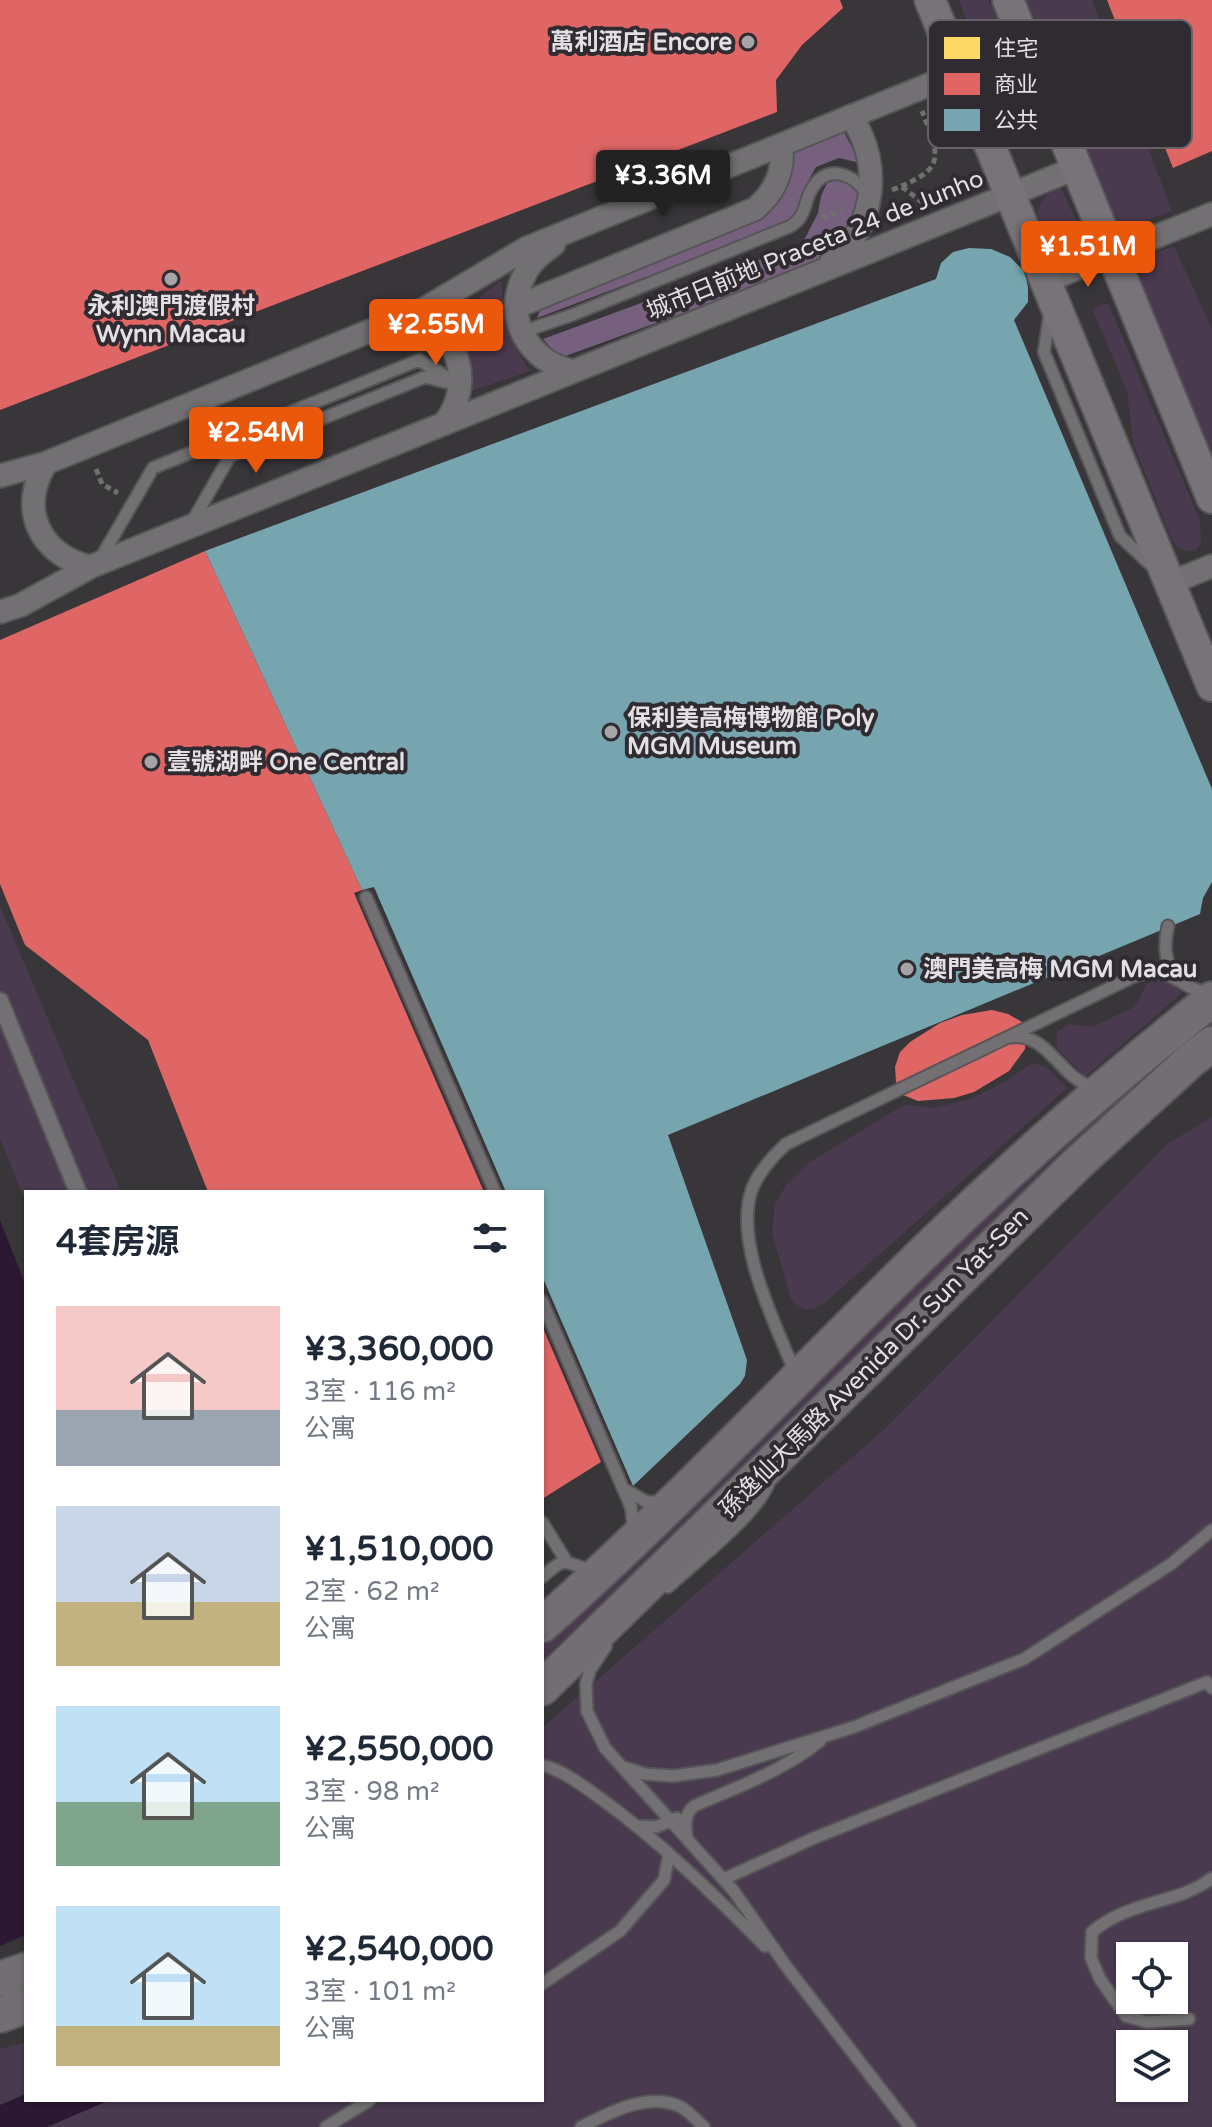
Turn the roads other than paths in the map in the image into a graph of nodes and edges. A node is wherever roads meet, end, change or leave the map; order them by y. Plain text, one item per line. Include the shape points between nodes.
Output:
1 (930, 0) edge
2 (1008, 0) edge
3 (938, 20) edge
4 (1016, 20) edge
5 (928, 86) edge
6 (851, 116) junction
7 (781, 145) junction
8 (991, 148) edge
9 (1068, 148) edge
10 (1076, 168) junction
11 (1010, 194) junction
12 (870, 199) junction
13 (1212, 214) edge
14 (569, 231) junction
15 (1112, 254) junction
16 (809, 276) junction
17 (1049, 290) junction
18 (516, 307) junction
19 (411, 315) junction
20 (521, 332) junction
21 (574, 371) junction
22 (461, 386) junction
23 (444, 424) junction
24 (46, 463) junction
25 (0, 476) edge
26 (1212, 498) edge
27 (189, 527) junction
28 (94, 566) junction
29 (1212, 566) edge
30 (1170, 583) junction
31 (0, 612) edge
32 (1212, 686) edge
33 (366, 897) dead end
34 (1168, 926) dead end
35 (1177, 978) junction
36 (1212, 996) edge
37 (0, 1001) edge
38 (1006, 1038) junction
39 (1212, 1044) edge
40 (1105, 1088) junction
41 (77, 1190) edge
42 (494, 1190) edge
43 (544, 1306) edge
44 (797, 1379) junction
45 (772, 1464) junction
46 (623, 1488) junction
47 (680, 1498) junction
48 (544, 1526) edge
49 (1212, 1530) edge
50 (633, 1542) junction
51 (566, 1561) junction
52 (605, 1569) junction
53 (544, 1575) edge
54 (665, 1591) dead end
55 (544, 1623) edge
56 (618, 1635) dead end
57 (544, 1686) edge
58 (1212, 1688) edge
59 (827, 1735) junction
60 (544, 1766) edge
61 (622, 1767) junction
62 (694, 1806) junction
63 (672, 1821) junction
64 (637, 1826) junction
65 (687, 1838) junction
66 (669, 1854) junction
67 (1212, 1878) edge
68 (724, 1879) junction
69 (786, 1966) junction
70 (24, 1971) edge
71 (0, 1979) edge
72 (544, 1983) edge
73 (24, 2007) edge
74 (0, 2015) edge
75 (1189, 2019) dead end
76 (367, 2102) edge
77 (326, 2127) edge
78 (581, 2127) edge
79 (704, 2127) edge
80 (910, 2127) edge

1 - 3 main road
2 - 4 main road
5 - 6 street
6 - 7 street
6 - 12 street via 870,158
7 - 14 street
7 - 18 street via 775,185 755,209
8 - 11 main road
9 - 10 main road
10 - 11 street, 城市日前地 Praceta 24 de Junho
10 - 15 main road
11 - 16 street, 城市日前地 Praceta 24 de Junho
11 - 17 main road
12 - 16 street via 850,243
12 - 20 lane via 854,178 826,175 814,185 805,213 791,226
13 - 15 street
14 - 18 street via 528,268
14 - 19 street via 527,248
15 - 17 street
15 - 26 main road
16 - 21 street, 城市日前地 Praceta 24 de Junho
17 - 30 main road
18 - 20 street
19 - 22 street via 438,329 452,345
19 - 24 street
20 - 21 street via 541,358
21 - 23 street, 城市日前地 Praceta 24 de Junho
22 - 23 street via 456,407
22 - 27 lane via 425,377 230,456
22 - 28 lane via 419,360 153,468
23 - 27 street, 城市日前地 Praceta 24 de Junho
24 - 25 street
24 - 28 street via 34,494 38,527 68,560
27 - 28 street, 城市日前地 Praceta 24 de Junho
28 - 31 street, 城市日前地 Praceta 24 de Junho
29 - 30 street
30 - 32 main road
33 - 42 lane
34 - 35 lane via 1167,964
35 - 36 lane
35 - 38 lane via 1167,973 1137,975
36 - 40 main road, 孫逸仙大馬路 Avenida Dr. Sun Yat-Sen
37 - 41 street
38 - 40 lane via 1038,1042 1080,1084
38 - 44 lane via 786,1144 756,1180 748,1211 751,1250
39 - 45 main road, 孫逸仙大馬路 Avenida Dr. Sun Yat-Sen via 1078,1163
40 - 44 main road, 孫逸仙大馬路 Avenida Dr. Sun Yat-Sen via 936,1240
43 - 46 lane
44 - 47 main road, 孫逸仙大馬路 Avenida Dr. Sun Yat-Sen
45 - 54 lane via 761,1498
45 - 57 main road, 孫逸仙大馬路 Avenida Dr. Sun Yat-Sen
46 - 47 lane via 647,1502
46 - 50 lane via 633,1519
47 - 50 main road, 孫逸仙大馬路 Avenida Dr. Sun Yat-Sen
48 - 51 lane
49 - 59 lane via 1171,1564 1024,1659
50 - 52 main road, 孫逸仙大馬路 Avenida Dr. Sun Yat-Sen
51 - 52 lane via 587,1570
51 - 53 lane
52 - 55 main road, 孫逸仙大馬路 Avenida Dr. Sun Yat-Sen
56 - 61 lane via 590,1670 586,1695 597,1735
58 - 68 lane via 1207,1682
59 - 61 lane via 706,1773 660,1775
59 - 62 lane via 802,1756
60 - 64 lane via 569,1776
61 - 63 lane
62 - 63 lane
62 - 65 lane via 685,1821
63 - 64 lane
63 - 65 lane
64 - 66 lane
65 - 68 lane
66 - 69 lane
66 - 72 lane via 664,1880 620,1931
67 - 75 lane via 1107,1919 1092,1932 1091,1958 1126,2016 1147,2022
68 - 69 lane
69 - 80 lane
70 - 71 main road
73 - 74 main road
76 - 77 lane
78 - 79 lane via 649,2102 679,2106

